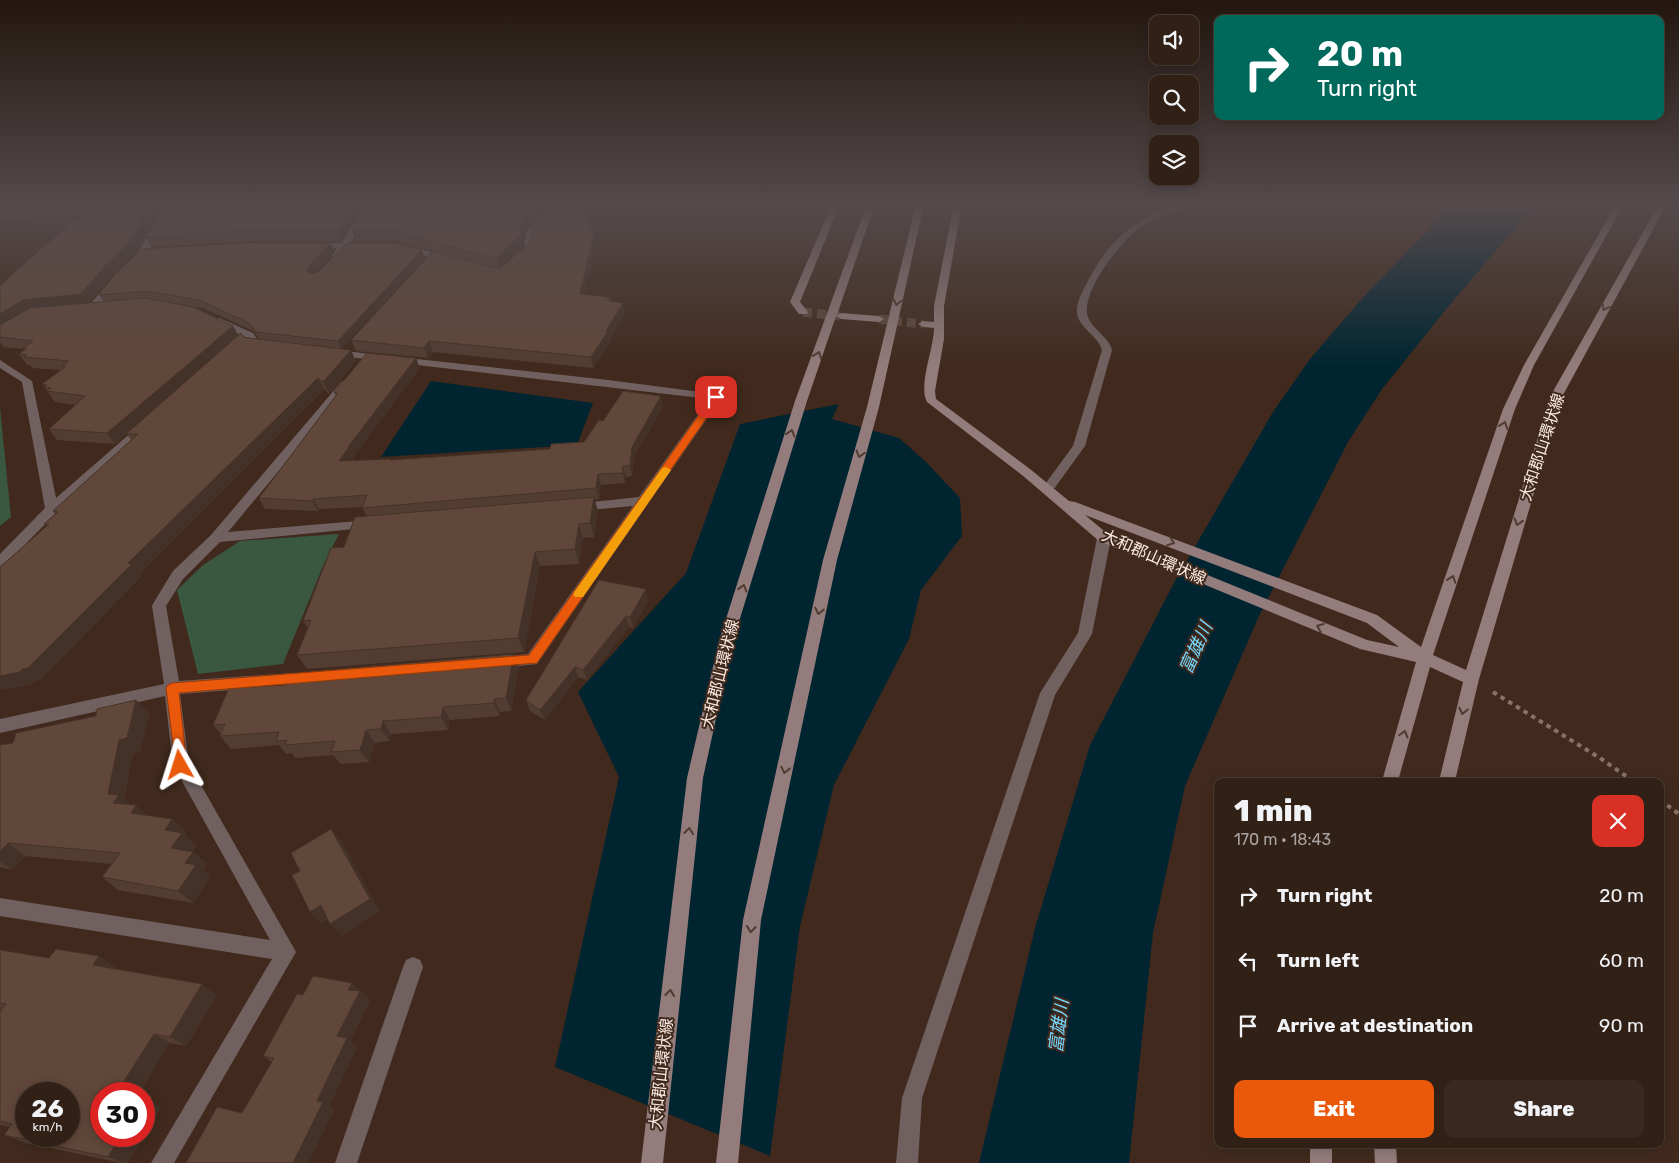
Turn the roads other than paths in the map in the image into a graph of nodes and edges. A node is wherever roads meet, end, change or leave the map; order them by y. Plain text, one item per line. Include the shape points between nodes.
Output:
1 (140, 258) edge
2 (335, 258) edge
3 (427, 258) edge
4 (518, 258) edge
5 (813, 258) edge
6 (852, 258) edge
7 (907, 258) edge
8 (948, 258) edge
9 (1106, 258) edge
10 (1589, 258) edge
11 (1633, 258) edge
12 (515, 261) edge
13 (458, 262) edge
14 (328, 266) edge
15 (108, 308) edge
16 (803, 312) dead end
17 (841, 316) tunnel mouth
18 (210, 317) edge
19 (879, 319) tunnel mouth
20 (923, 324) tunnel mouth
21 (938, 325) junction
22 (282, 348) edge
23 (327, 352) edge
24 (368, 357) junction
25 (0, 363) edge
26 (154, 419) edge
27 (1046, 490) junction
28 (644, 501) junction
29 (1061, 501) junction
30 (565, 508) edge
31 (52, 509) junction
32 (386, 523) edge
33 (216, 538) junction
34 (1104, 538) junction
35 (0, 562) edge
36 (1425, 658) junction
37 (484, 664) edge
38 (318, 677) edge
39 (1471, 679) junction
40 (172, 688) junction
41 (0, 726) edge
42 (1391, 778) edge
43 (1448, 778) edge
44 (0, 907) edge
45 (287, 952) junction
46 (413, 967) dead end
47 (1321, 1148) edge
48 (1385, 1148) edge
49 (162, 1163) edge
50 (346, 1163) edge
51 (652, 1163) edge
52 (727, 1163) edge
53 (907, 1163) edge
54 (1321, 1163) edge
55 (1386, 1163) edge

1 - 15 street via 86,310
2 - 14 street
3 - 13 street
4 - 12 street
5 - 16 main road via 794,302
51 -> 6 main road, 大和郡山環状線 via 695,778 726,641 801,401
7 -> 52 main road via 873,407 830,560 752,920
8 - 21 main road, 大和郡山環状線
9 - 27 street via 1087,294 1082,312 1085,322 1106,342 1107,350 1079,446
36 -> 10 main road via 1509,409 1529,365
11 -> 39 main road, 大和郡山環状線 via 1556,395
17 - 19 main road
18 - 22 street via 255,345
20 - 21 main road
21 - 27 main road, 大和郡山環状線 via 939,339 929,391 931,400
23 - 24 street via 348,351
24 - 28 street via 716,397
24 - 33 street
25 - 31 street via 27,381
26 - 31 street
27 - 29 main road, 大和郡山環状線
28 - 30 street
28 - 37 street via 532,660
29 - 34 main road, 大和郡山環状線
29 -> 36 main road, 大和郡山環状線 via 1372,619
31 - 35 street
32 - 33 street
33 - 40 street via 178,575 159,606
36 -> 34 main road, 大和郡山環状線 via 1365,645
34 - 53 street via 1086,634 1048,693 912,1098
36 - 39 main road, 大和郡山環状線
42 -> 36 main road
38 - 40 street
39 -> 43 main road, 大和郡山環状線
40 - 41 street
40 - 45 street via 180,765
44 - 45 street
45 - 49 street
46 - 50 street
47 - 54 main road
48 - 55 main road

